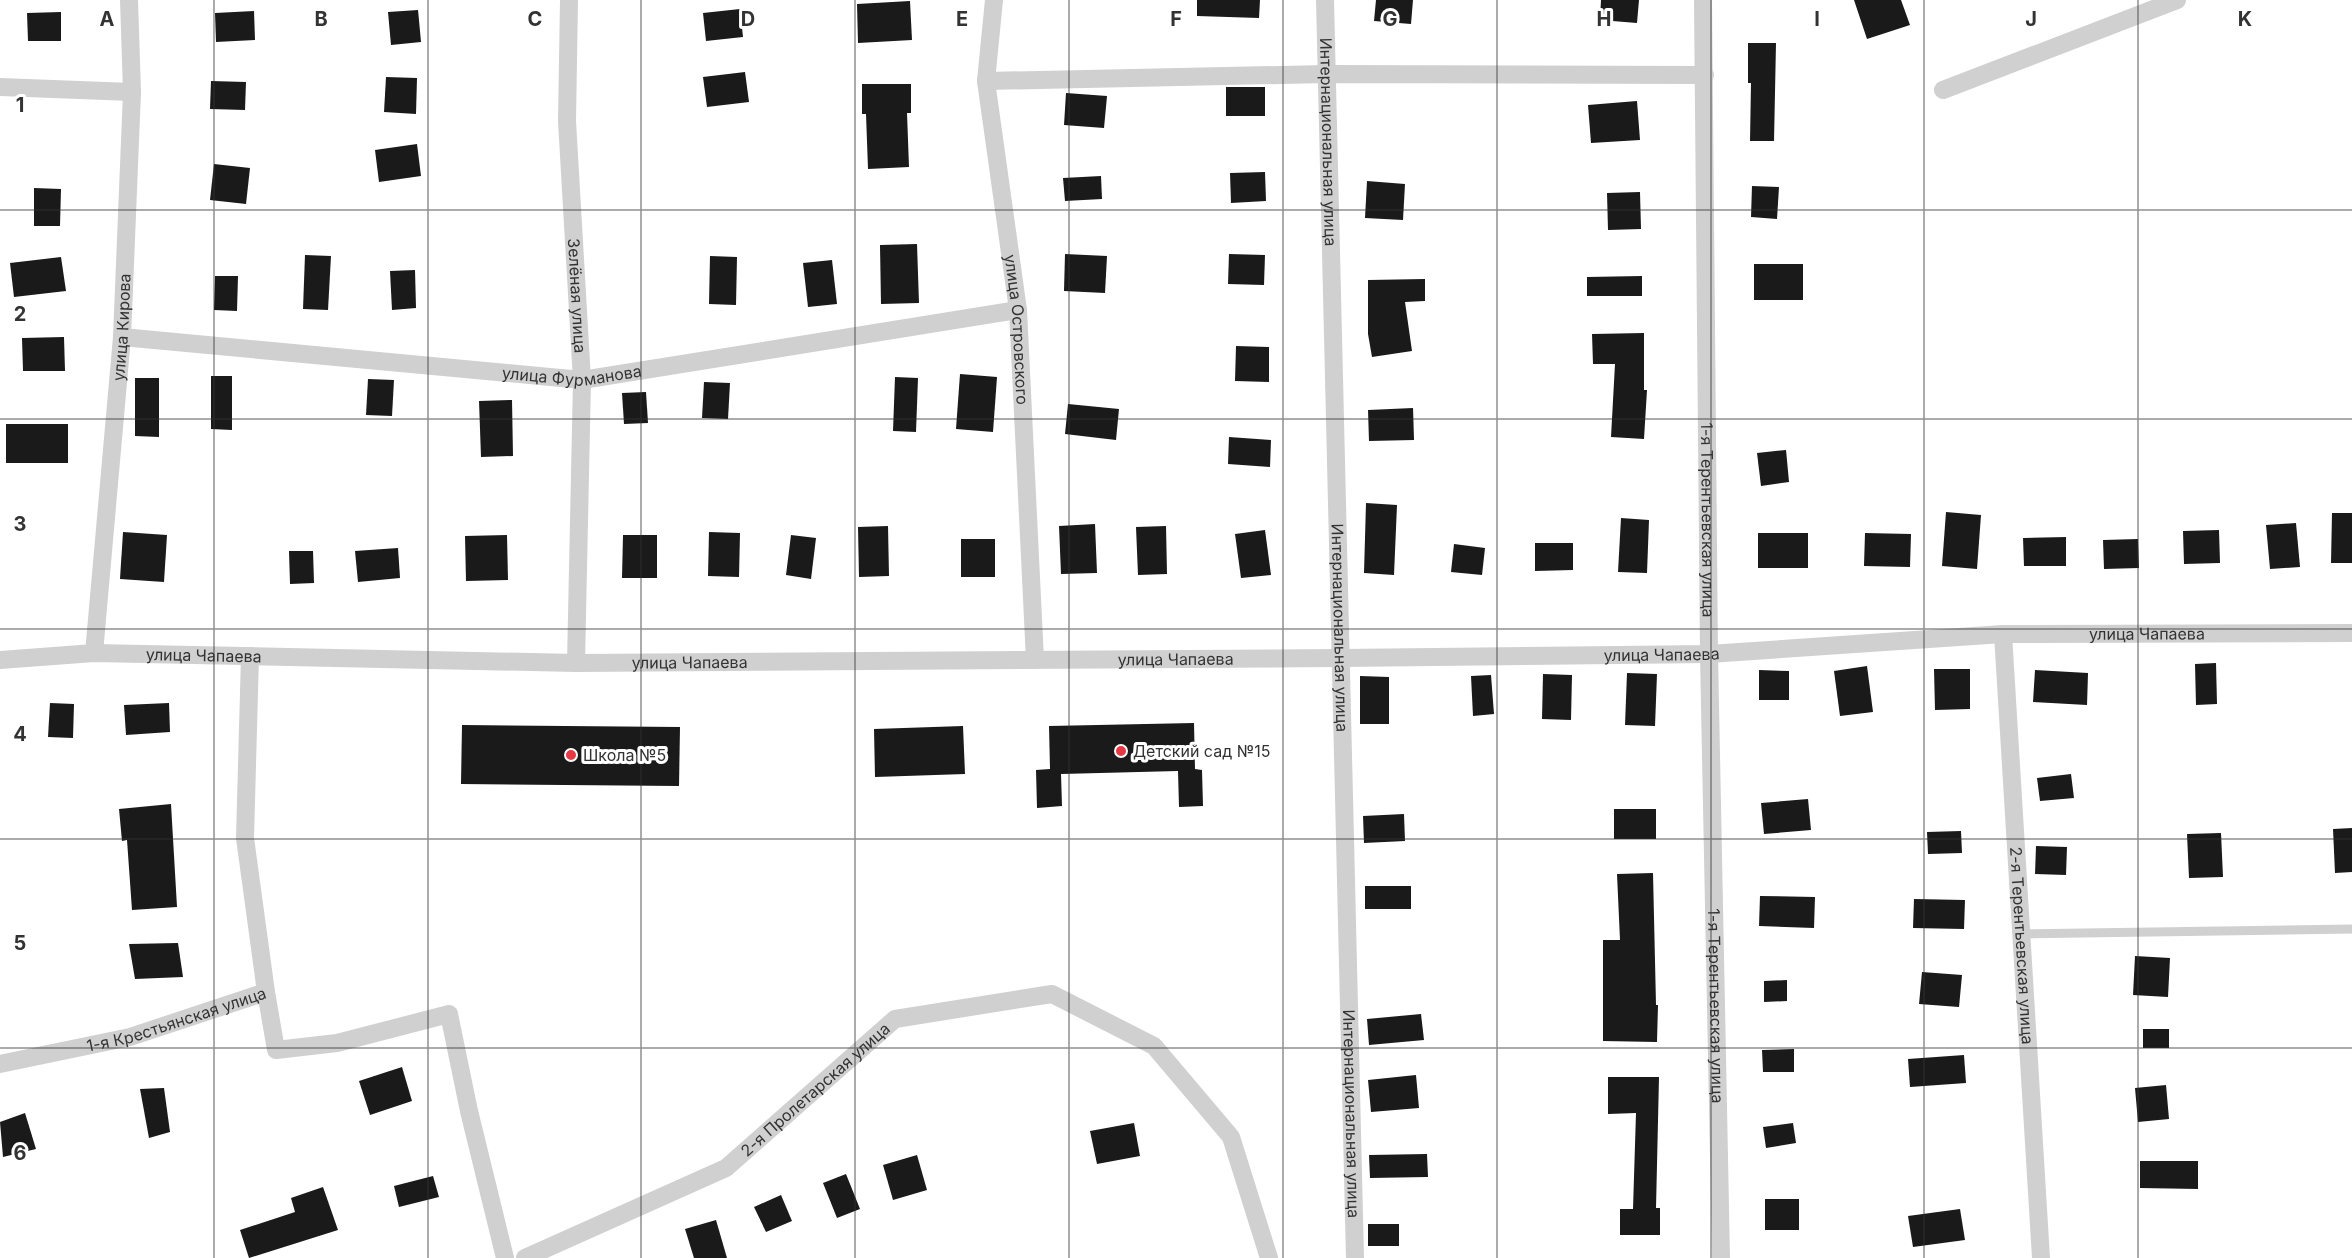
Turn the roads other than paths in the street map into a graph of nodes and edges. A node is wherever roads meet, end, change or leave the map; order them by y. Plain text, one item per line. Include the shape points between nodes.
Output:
1 (129, 0) edge
2 (569, 0) edge
3 (994, 0) edge
4 (1325, 0) edge
5 (1703, 0) edge
6 (2178, 0) edge
7 (1326, 74) junction
8 (1705, 75) junction
9 (986, 81) junction
10 (0, 87) edge
11 (1942, 90) dead end
12 (132, 92) junction
13 (1018, 310) junction
14 (122, 337) junction
15 (582, 380) junction
16 (2352, 633) edge
17 (2003, 634) junction
18 (94, 653) junction
19 (1709, 654) junction
20 (250, 656) junction
21 (1341, 658) junction
22 (0, 660) edge
23 (1035, 660) junction
24 (576, 663) junction
25 (2352, 929) edge
26 (2021, 934) junction
27 (266, 992) junction
28 (0, 1064) edge
29 (504, 1258) edge
30 (525, 1258) edge
31 (1269, 1258) edge
32 (1355, 1258) edge
33 (1721, 1258) edge
34 (2042, 1258) edge

1 - 12 street, улица Кирова
2 - 15 street, Зелёная улица via 567,121
3 - 9 street, улица Островского
4 - 7 street, Интернациональная улица
5 - 8 street, 1-я Терентьевская улица
6 - 11 street
7 - 8 street
7 - 9 street
7 - 21 street, Интернациональная улица
8 - 19 street, 1-я Терентьевская улица
9 - 13 street, улица Островского
10 - 12 street
12 - 14 street, улица Кирова
13 - 15 street, улица Фурманова
13 - 23 street, улица Островского
14 - 15 street, улица Фурманова
14 - 18 street, улица Кирова
15 - 24 street, Зелёная улица
16 - 17 street, улица Чапаева
17 - 19 street, улица Чапаева
17 - 26 street, 2-я Терентьевская улица
18 - 20 street, улица Чапаева
18 - 22 street, улица Чапаева
19 - 21 street, улица Чапаева
19 - 33 street, 1-я Терентьевская улица
20 - 24 street, улица Чапаева
20 - 27 street, 1-я Крестьянская улица via 245,838
21 - 23 street, улица Чапаева
21 - 32 street, Интернациональная улица
23 - 24 street, улица Чапаева
25 - 26 lane
26 - 34 street, 2-я Терентьевская улица
27 - 28 street, 1-я Крестьянская улица via 130,1037
27 - 29 street via 276,1050 337,1043 449,1014
30 - 31 street, 2-я Пролетарская улица via 726,1168 895,1019 1052,994 1154,1046 1231,1137

